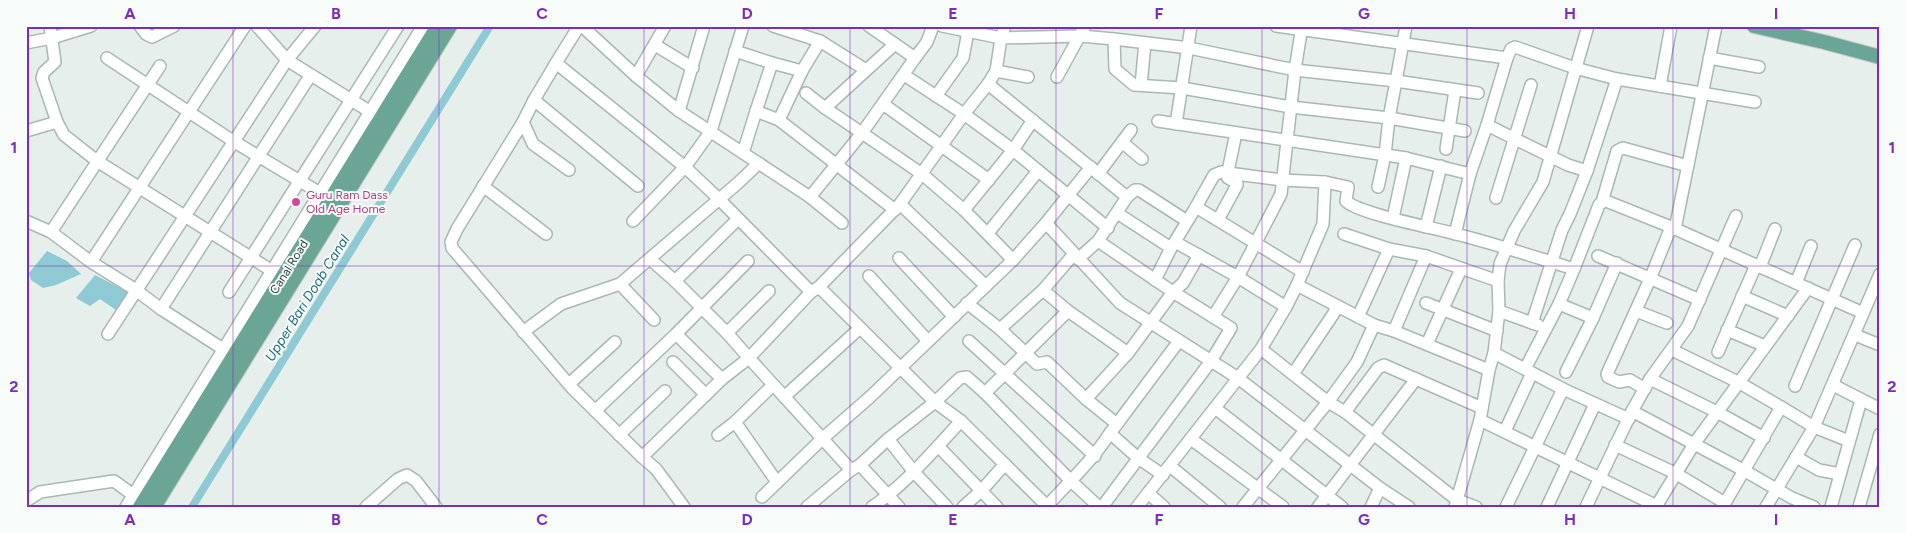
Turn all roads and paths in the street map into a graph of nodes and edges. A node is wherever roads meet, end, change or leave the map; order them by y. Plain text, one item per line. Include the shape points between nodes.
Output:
1 (50, 26) edge
2 (91, 26) edge
3 (140, 26) edge
4 (174, 26) edge
5 (245, 26) edge
6 (257, 26) edge
7 (314, 26) edge
8 (398, 26) edge
9 (424, 26) edge
10 (438, 26) edge
11 (450, 26) edge
12 (581, 26) edge
13 (665, 26) edge
14 (704, 26) edge
15 (743, 26) edge
16 (772, 26) edge
17 (933, 26) edge
18 (942, 26) edge
19 (1005, 26) edge
20 (1191, 26) edge
21 (1276, 26) edge
22 (1406, 26) edge
23 (1588, 26) edge
24 (1671, 26) edge
25 (1716, 26) edge
26 (1788, 26) edge
27 (870, 27) edge
28 (1762, 27) edge
29 (969, 29) edge
30 (1302, 29) edge
31 (1083, 31) edge
32 (52, 38) junction
33 (1001, 38) junction
34 (1114, 39) junction
35 (820, 41) junction
36 (26, 43) edge
37 (1145, 43) junction
38 (655, 44) junction
39 (895, 44) junction
40 (1402, 44) junction
41 (1189, 48) junction
42 (1880, 50) edge
43 (735, 51) junction
44 (1880, 57) edge
45 (106, 58) dead end
46 (915, 58) junction
47 (1507, 58) junction
48 (1709, 58) junction
49 (287, 60) junction
50 (556, 63) junction
51 (772, 63) junction
52 (160, 66) dead end
53 (1759, 67) dead end
54 (692, 68) junction
55 (1575, 68) junction
56 (866, 70) junction
57 (1295, 70) junction
58 (802, 71) junction
59 (996, 71) junction
60 (310, 76) junction
61 (636, 76) junction
62 (904, 76) junction
63 (1028, 77) dead end
64 (1057, 77) dead end
65 (1617, 79) junction
66 (1396, 81) junction
67 (147, 84) junction
68 (988, 84) junction
69 (1141, 85) junction
70 (1531, 85) dead end
71 (1660, 86) junction
72 (1182, 88) junction
73 (1454, 90) junction
74 (806, 92) dead end
75 (1478, 93) dead end
76 (1702, 93) junction
77 (936, 96) junction
78 (534, 100) junction
79 (350, 101) junction
80 (1755, 102) dead end
81 (883, 104) junction
82 (1291, 106) junction
83 (825, 108) junction
84 (679, 111) junction
85 (756, 111) junction
86 (189, 112) junction
87 (964, 114) junction
88 (375, 116) junction
89 (1389, 118) junction
90 (779, 120) junction
91 (1033, 120) junction
92 (1158, 121) dead end
93 (57, 122) junction
94 (523, 122) junction
95 (1176, 124) junction
96 (1487, 125) junction
97 (1449, 128) junction
98 (1131, 130) dead end
99 (26, 131) edge
100 (711, 131) junction
101 (1465, 131) dead end
102 (862, 133) junction
103 (1236, 133) junction
104 (1514, 138) junction
105 (233, 141) junction
106 (1286, 141) junction
107 (1122, 142) junction
108 (942, 146) junction
109 (1446, 149) dead end
110 (1013, 150) junction
111 (743, 153) junction
112 (1385, 155) junction
113 (258, 156) junction
114 (1551, 157) junction
115 (1142, 158) dead end
116 (1406, 158) junction
117 (97, 160) junction
118 (759, 163) junction
119 (838, 165) junction
120 (1442, 166) junction
121 (1688, 166) junction
122 (685, 167) junction
123 (569, 170) dead end
124 (1095, 170) junction
125 (1038, 171) junction
126 (1588, 171) junction
127 (1227, 172) junction
128 (922, 174) junction
129 (1470, 174) junction
130 (989, 180) junction
131 (1282, 180) junction
132 (300, 181) junction
133 (1325, 182) junction
134 (483, 186) junction
135 (638, 186) dead end
136 (139, 187) junction
137 (1378, 187) dead end
138 (320, 193) junction
139 (1068, 196) junction
140 (810, 197) junction
141 (1127, 197) junction
142 (1496, 198) dead end
143 (719, 199) junction
144 (1602, 202) junction
145 (898, 207) junction
146 (1196, 207) junction
147 (964, 210) junction
148 (1117, 213) junction
149 (184, 215) junction
150 (1736, 216) dead end
151 (1393, 218) junction
152 (738, 219) junction
153 (1218, 220) junction
154 (26, 221) edge
155 (633, 222) dead end
156 (1187, 222) junction
157 (842, 223) dead end
158 (1046, 223) junction
159 (1426, 226) junction
160 (1108, 228) junction
161 (1673, 228) junction
162 (1775, 228) dead end
163 (50, 232) junction
164 (209, 232) junction
165 (988, 233) junction
166 (546, 234) dead end
167 (1344, 234) dead end
168 (1455, 234) junction
169 (1098, 241) junction
170 (1855, 244) dead end
171 (1173, 245) junction
172 (1256, 245) junction
173 (1811, 246) dead end
174 (1507, 248) junction
175 (1389, 249) junction
176 (1721, 250) junction
177 (1198, 255) junction
178 (1076, 256) junction
179 (1426, 256) junction
180 (1598, 256) dead end
181 (250, 258) junction
182 (899, 258) dead end
183 (650, 259) junction
184 (1014, 260) junction
185 (748, 261) dead end
186 (90, 262) junction
187 (1552, 262) junction
188 (1618, 263) junction
189 (1758, 266) junction
190 (1462, 268) junction
191 (1574, 269) junction
192 (1303, 272) junction
193 (277, 274) junction
194 (1880, 274) edge
195 (869, 276) dead end
196 (1238, 277) junction
197 (1650, 279) junction
198 (1155, 280) junction
199 (675, 281) junction
200 (1498, 281) junction
201 (1796, 283) junction
202 (620, 284) junction
203 (1297, 285) junction
204 (986, 286) junction
205 (1808, 288) junction
206 (815, 289) junction
207 (136, 290) junction
208 (1043, 290) junction
209 (769, 291) dead end
210 (229, 292) dead end
211 (1173, 292) junction
212 (1742, 296) junction
213 (1831, 299) junction
214 (1700, 300) junction
215 (967, 303) junction
216 (1426, 303) dead end
217 (1559, 304) junction
218 (1337, 306) junction
219 (1286, 307) junction
220 (701, 308) junction
221 (1443, 308) junction
222 (160, 310) junction
223 (1068, 311) junction
224 (1499, 311) junction
225 (1636, 311) junction
226 (1863, 313) junction
227 (1788, 316) junction
228 (954, 317) junction
229 (1213, 317) junction
230 (1358, 317) junction
231 (1594, 318) junction
232 (654, 320) dead end
233 (1150, 322) junction
234 (1532, 323) junction
235 (1667, 323) dead end
236 (1374, 325) junction
237 (860, 328) junction
238 (1546, 328) junction
239 (1000, 329) junction
240 (1727, 330) junction
241 (1394, 331) junction
242 (1497, 331) junction
243 (523, 332) junction
244 (727, 333) junction
245 (108, 334) dead end
246 (676, 334) junction
247 (1855, 335) junction
248 (928, 341) junction
249 (969, 341) dead end
250 (1179, 341) junction
251 (615, 342) dead end
252 (1427, 344) junction
253 (1880, 345) edge
254 (1765, 346) junction
255 (223, 348) junction
256 (1261, 349) junction
257 (1672, 350) junction
258 (1718, 352) dead end
259 (1027, 353) junction
260 (1128, 353) junction
261 (1494, 353) junction
262 (749, 358) junction
263 (1211, 361) junction
264 (673, 362) dead end
265 (1357, 362) junction
266 (900, 368) junction
267 (1489, 370) junction
268 (1529, 371) junction
269 (1566, 372) dead end
270 (1006, 373) junction
271 (1293, 374) junction
272 (1373, 374) junction
273 (1238, 378) junction
274 (722, 379) junction
275 (1416, 379) junction
276 (1738, 382) junction
277 (568, 384) junction
278 (773, 384) junction
279 (1648, 384) junction
280 (1833, 385) junction
281 (1795, 386) dead end
282 (1564, 389) junction
283 (665, 391) dead end
284 (985, 393) junction
285 (706, 395) junction
286 (784, 396) junction
287 (1086, 399) junction
288 (1861, 400) junction
289 (935, 402) junction
290 (1328, 402) junction
291 (1595, 404) junction
292 (1781, 407) junction
293 (1215, 408) junction
294 (1880, 409) edge
295 (595, 411) junction
296 (1345, 412) junction
297 (1717, 412) junction
298 (1481, 414) junction
299 (1630, 415) junction
300 (961, 421) junction
301 (735, 422) junction
302 (1814, 427) junction
303 (1113, 429) junction
304 (1305, 431) junction
305 (1505, 431) junction
306 (1374, 434) junction
307 (1880, 434) edge
308 (620, 435) junction
309 (718, 435) dead end
310 (1764, 438) junction
311 (822, 439) junction
312 (1191, 439) junction
313 (888, 440) junction
314 (1849, 441) junction
315 (1694, 444) junction
316 (1615, 445) junction
317 (938, 446) junction
318 (1537, 446) junction
319 (1095, 456) junction
320 (642, 457) junction
321 (1138, 458) junction
322 (1282, 458) junction
323 (1796, 458) junction
324 (1568, 462) junction
325 (1005, 464) junction
326 (1349, 464) junction
327 (856, 468) junction
328 (1166, 470) junction
329 (1745, 471) junction
330 (914, 472) junction
331 (1675, 473) junction
332 (1840, 474) junction
333 (1600, 478) junction
334 (1070, 480) junction
335 (777, 482) junction
336 (1257, 488) junction
337 (1380, 488) junction
338 (1776, 489) junction
339 (982, 490) junction
340 (1148, 493) junction
341 (1326, 494) junction
342 (888, 496) junction
343 (762, 497) dead end
344 (1633, 501) edge
345 (26, 502) edge
346 (143, 503) edge
347 (1456, 503) edge
348 (814, 505) edge
349 (1724, 505) edge
350 (1046, 506) edge
351 (1658, 506) edge
352 (126, 507) edge
353 (366, 507) edge
354 (436, 507) edge
355 (684, 507) edge
356 (872, 507) edge
357 (898, 507) edge
358 (947, 507) edge
359 (963, 507) edge
360 (997, 507) edge
361 (1100, 507) edge
362 (1137, 507) edge
363 (1164, 507) edge
364 (1220, 507) edge
365 (1243, 507) edge
366 (1283, 507) edge
367 (1318, 507) edge
368 (1342, 507) edge
369 (1371, 507) edge
370 (1409, 507) edge
371 (1476, 507) edge
372 (1506, 507) edge
373 (1547, 507) edge
374 (1586, 507) edge
375 (1766, 507) edge
376 (1814, 507) edge
377 (1831, 507) edge
378 (1860, 507) edge

1 - 32 street
2 - 32 street
3 - 4 street via 152,37
5 - 86 street
6 - 49 street
7 - 49 street
8 - 79 street
9 - 88 street
10 - 88 main road, Canal Road
11 - 346 main road, Canal Road
12 - 50 street
12 - 61 street
13 - 38 street
14 - 54 street
15 - 43 street
16 - 35 street
17 - 46 street via 927,42
18 - 29 street
19 - 33 street
20 - 41 street
21 - 30 street
22 - 40 street
23 - 55 street
24 - 71 street
25 - 48 street
26 - 42 main road
27 - 39 street
28 - 44 main road
29 - 33 street
29 - 77 street via 960,63
30 - 40 street
30 - 57 street
31 - 33 street
31 - 34 street
31 - 64 street
32 - 36 street
32 - 93 street via 55,62 42,78
33 - 59 street
34 - 37 street
34 - 69 street via 1115,69 1134,84
35 - 56 street
35 - 58 street
37 - 41 street
37 - 69 street
38 - 54 street
38 - 61 street
39 - 46 street
39 - 56 street
40 - 47 street
40 - 66 street
41 - 57 street
41 - 72 street
43 - 51 street
43 - 100 street
45 - 67 street
46 - 62 street
47 - 55 street via 1515,47
47 - 96 street
48 - 53 street
48 - 76 street
49 - 60 street
49 - 105 street
50 - 78 street
50 - 122 street
51 - 58 street
51 - 85 street
52 - 67 street
54 - 84 street
55 - 65 street
55 - 114 street
56 - 83 street
57 - 66 street
57 - 82 street
58 - 90 street
59 - 63 street
59 - 68 street
60 - 79 street
60 - 113 street
61 - 84 street
62 - 77 street
62 - 81 street
65 - 71 street
65 - 126 street
66 - 73 street
66 - 89 street
67 - 86 street
67 - 117 street
68 - 87 street
68 - 91 street
69 - 72 street
70 - 104 street
71 - 76 street
72 - 82 street
72 - 95 street
73 - 75 street
73 - 97 street
74 - 83 street
76 - 80 street
76 - 121 street
77 - 87 street
78 - 94 street
78 - 135 street
79 - 88 street
79 - 132 street
81 - 102 street
81 - 108 street
82 - 89 street
82 - 106 street
83 - 102 street
84 - 100 street
85 - 90 street
85 - 111 street
86 - 105 street
86 - 136 street
87 - 108 street
87 - 110 street
88 - 138 street
88 - 193 main road, Canal Road
89 - 97 street
89 - 112 street
90 - 119 street
91 - 110 street
91 - 124 street
92 - 95 street
93 - 99 street
93 - 117 street via 64,135
94 - 123 street via 533,144
94 - 134 street
95 - 103 street
96 - 104 street
96 - 129 street
97 - 101 street
97 - 109 street
98 - 107 street
100 - 111 street
100 - 122 street
102 - 119 street
102 - 128 street
103 - 106 street
103 - 127 street
104 - 114 street
104 - 142 street
105 - 113 street
105 - 149 street
106 - 112 street
106 - 131 street
107 - 115 street
107 - 124 street
108 - 128 street
108 - 130 street
110 - 125 street
110 - 130 street
111 - 118 street
112 - 116 street
112 - 137 street
113 - 132 street
113 - 164 street
114 - 126 street
114 - 174 street via 1543,182
116 - 120 street
116 - 151 street
117 - 136 street
117 - 163 street
118 - 140 street
118 - 143 street
119 - 140 street
119 - 145 street
120 - 129 street
120 - 159 street
121 - 144 street via 1620,148
121 - 161 street
122 - 143 street
122 - 155 street
124 - 139 street
124 - 141 street
125 - 139 street
125 - 165 street
126 - 187 street
127 - 131 street
127 - 146 street via 1214,175
127 - 153 street via 1228,178 1237,186
128 - 145 street
128 - 147 street
129 - 168 street
130 - 147 street
131 - 133 street
131 - 172 street via 1279,201
132 - 138 street
132 - 181 street
133 - 151 street via 1348,187 1346,201 1349,204
133 - 192 street via 1322,224
134 - 166 street
134 - 243 street via 457,229 452,248
136 - 149 street
136 - 186 street
138 - 193 street
139 - 158 street
139 - 160 street
140 - 157 street
141 - 148 street
141 - 156 street via 1139,190
143 - 152 street
143 - 183 street
144 - 161 street
144 - 191 street
145 - 204 street
145 - 206 street
146 - 153 street
146 - 156 street
147 - 165 street
148 - 160 street
148 - 171 street
149 - 164 street
149 - 207 street
150 - 176 street
151 - 159 street
152 - 199 street
152 - 206 street
153 - 172 street
154 - 163 street
156 - 171 street
158 - 178 street
158 - 184 street
159 - 168 street
160 - 169 street
161 - 176 street
161 - 197 street
162 - 189 street
163 - 186 street
164 - 181 street
164 - 222 street
165 - 184 street
167 - 175 street
168 - 174 street
169 - 178 street
169 - 198 street
170 - 213 street
171 - 177 street
171 - 198 street
172 - 192 street
172 - 196 street
173 - 201 street
174 - 187 street
174 - 200 street via 1500,264
175 - 179 street
175 - 230 street
176 - 189 street
176 - 214 street
177 - 196 street
177 - 211 street via 1183,283
178 - 208 street
178 - 233 street via 1120,303
179 - 190 street
179 - 241 street
180 - 188 street
181 - 193 street
181 - 210 street
182 - 228 street
183 - 199 street
183 - 202 street
184 - 204 street
185 - 220 street
186 - 207 street
187 - 191 street
187 - 234 street
188 - 197 street
188 - 231 street
189 - 201 street
189 - 212 street
190 - 200 street
190 - 221 street
191 - 217 street
192 - 203 street
193 - 255 street
193 - 346 main road, Canal Road
194 - 226 street
195 - 248 street
196 - 219 street
196 - 229 street
197 - 214 street
197 - 225 street
198 - 211 street
199 - 220 street
200 - 224 street
201 - 205 street
202 - 232 street
202 - 243 street via 561,304
203 - 218 street
203 - 219 street
204 - 215 street
205 - 213 street
205 - 227 street
206 - 237 street
206 - 262 street
207 - 222 street
207 - 245 street
208 - 223 street
208 - 239 street
209 - 244 street
211 - 229 street
211 - 233 street
212 - 227 street
212 - 240 street
213 - 226 street
213 - 281 street
214 - 257 street
215 - 228 street
215 - 239 street
216 - 221 street
217 - 231 street
217 - 238 street
218 - 230 street
218 - 271 street
219 - 256 street
220 - 244 street
220 - 246 street
221 - 242 street
221 - 252 street
222 - 255 street
223 - 259 street
223 - 260 street
224 - 234 street
224 - 242 street
225 - 235 street
225 - 279 street via 1607,374 1619,382 1630,380
226 - 247 street
227 - 254 street
228 - 248 street
229 - 263 street via 1231,328
230 - 236 street
231 - 269 street
233 - 250 street
233 - 260 street
234 - 238 street
236 - 241 street
236 - 265 street
237 - 266 street
237 - 286 street
238 - 268 street
239 - 259 street
240 - 254 street
240 - 258 street
241 - 252 street
242 - 261 street
243 - 277 street
244 - 262 street
246 - 274 street
246 - 295 street
247 - 253 street
247 - 280 street
248 - 266 street
249 - 270 street
250 - 263 street
250 - 303 street
251 - 277 street
252 - 267 street
254 - 276 street
255 - 346 street
256 - 271 street
256 - 273 street
257 - 276 street
257 - 279 street
259 - 270 street
259 - 287 street via 1037,364 1047,362
260 - 287 street
261 - 267 street
261 - 268 street
262 - 274 street
262 - 278 street
263 - 273 street
263 - 321 street
264 - 285 street
265 - 272 street
265 - 290 street
266 - 289 street
266 - 311 street
267 - 298 street
268 - 282 street
268 - 305 street
270 - 284 street
270 - 319 street
271 - 290 street
272 - 275 street via 1384,365
272 - 296 street
273 - 293 street
273 - 304 street
274 - 285 street
275 - 298 street
275 - 306 street
276 - 292 street
276 - 297 street
277 - 295 street
278 - 286 street
278 - 301 street
279 - 297 street
279 - 299 street
280 - 288 street
280 - 302 street
282 - 291 street
282 - 318 street
283 - 308 street
284 - 289 street via 963,377
284 - 334 street
285 - 320 street
286 - 311 street
287 - 303 street
288 - 294 street
288 - 314 street
289 - 300 street
289 - 313 street
290 - 296 street
290 - 304 street
291 - 299 street
291 - 324 street
292 - 302 street
292 - 310 street
293 - 312 street
293 - 322 street
295 - 308 street
296 - 306 street
297 - 310 street
297 - 315 street
298 - 305 street
298 - 347 street
299 - 315 street
299 - 316 street
300 - 317 street
300 - 325 street
301 - 309 street
301 - 335 street
302 - 314 street
302 - 323 street
303 - 319 street
303 - 321 street
304 - 322 street
304 - 326 street
305 - 318 street
306 - 326 street
306 - 347 street
307 - 378 street
308 - 320 street
310 - 329 street
311 - 327 street
311 - 335 street
312 - 328 street
312 - 336 street
313 - 327 street
313 - 330 street
314 - 332 street
315 - 329 street
315 - 331 street
316 - 331 street
316 - 333 street
317 - 330 street
317 - 339 street
318 - 324 street
318 - 372 street
319 - 334 street
320 - 355 street via 656,469
321 - 328 street
321 - 361 street
322 - 336 street
322 - 341 street
323 - 332 street via 1819,470
323 - 338 street
324 - 333 street
324 - 373 street
325 - 339 street
325 - 350 street
326 - 337 street
326 - 341 street
327 - 342 street
327 - 348 street
328 - 340 street
328 - 364 street
329 - 338 street
329 - 349 street
330 - 342 street
330 - 358 street
331 - 349 street
331 - 351 street
332 - 377 street
333 - 344 street
333 - 374 street
334 - 350 street
334 - 361 street
335 - 343 street
336 - 365 street
336 - 366 street
337 - 369 street
337 - 370 street
338 - 375 street
338 - 376 street
339 - 359 street
339 - 360 street
340 - 362 street
340 - 363 street
341 - 367 street
341 - 368 street
342 - 356 street
342 - 357 street
344 - 351 street
345 - 346 street via 40,492 111,481
346 - 352 street
347 - 371 street
353 - 354 street via 407,475 416,481

